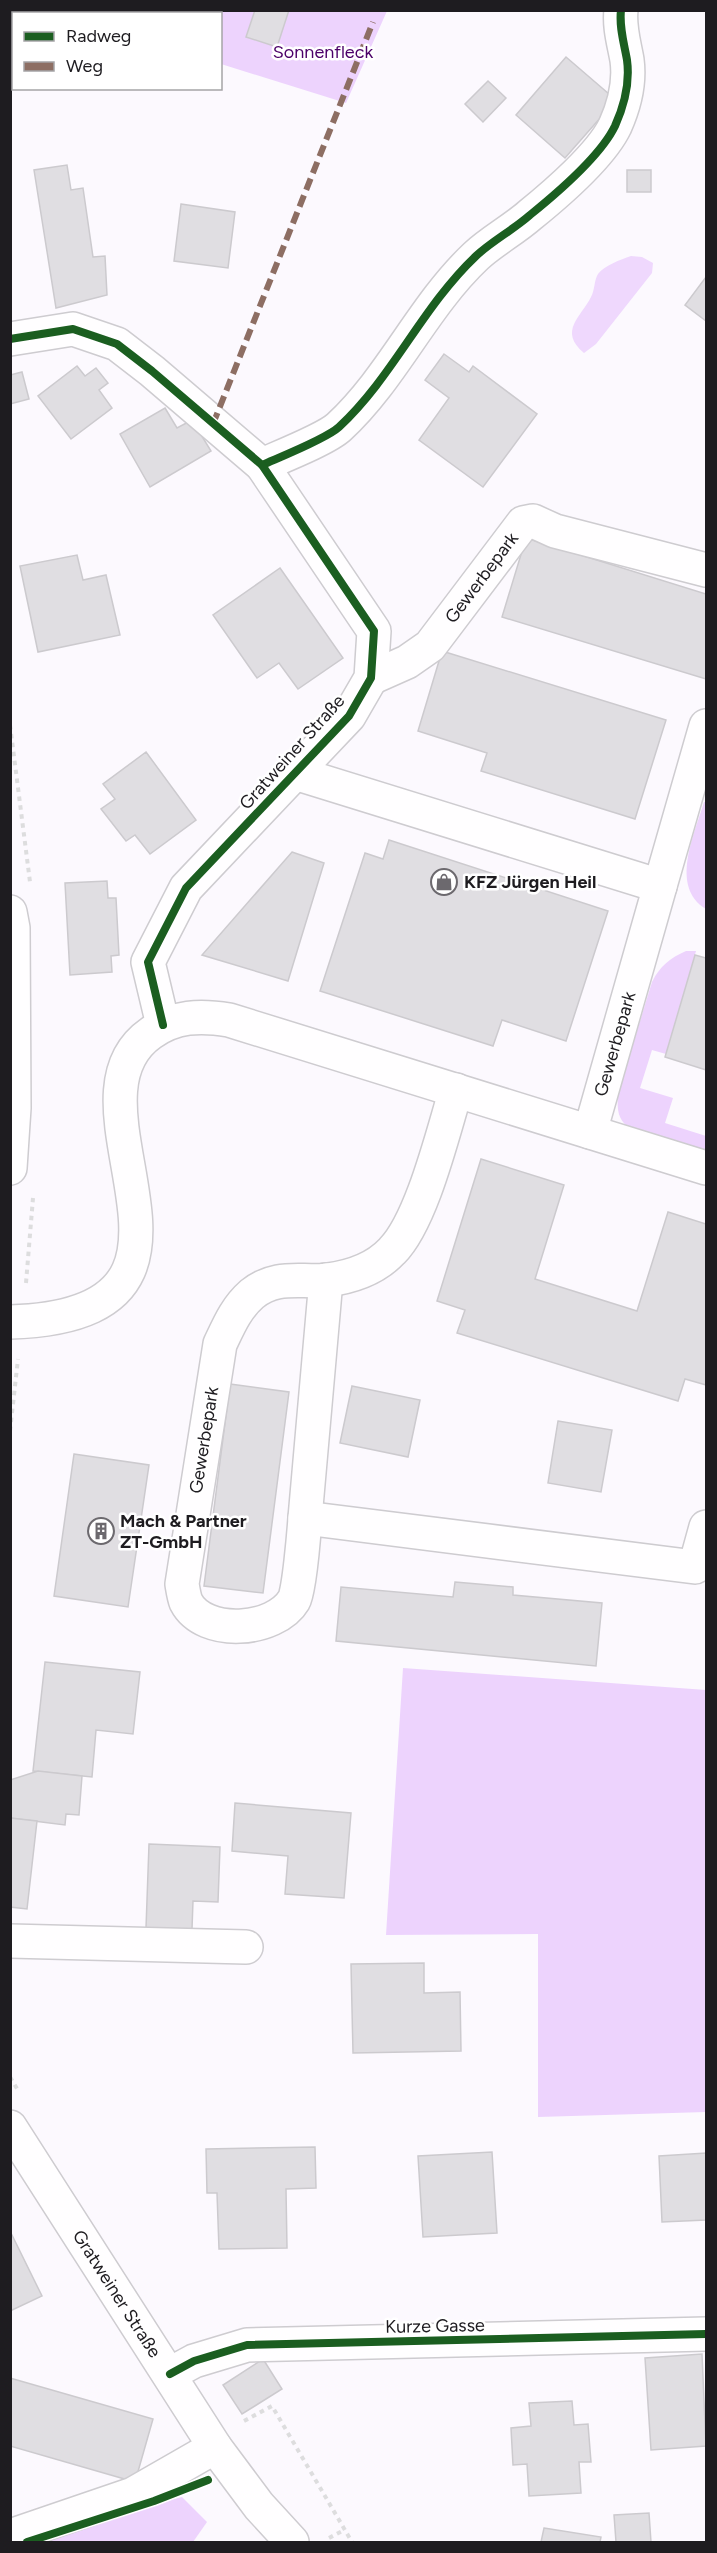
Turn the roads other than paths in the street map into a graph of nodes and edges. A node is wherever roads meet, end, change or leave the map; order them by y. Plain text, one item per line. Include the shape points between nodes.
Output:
1 (621, 10) edge
2 (10, 339) edge
3 (262, 465) junction
4 (706, 570) edge
5 (371, 678) junction
6 (706, 726) edge
7 (295, 773) junction
8 (660, 886) junction
9 (10, 912) edge
10 (162, 1025) junction
11 (456, 1090) junction
12 (590, 1132) junction
13 (10, 1168) edge
14 (706, 1168) edge
15 (326, 1280) junction
16 (17, 1322) edge
17 (305, 1518) junction
18 (706, 1527) edge
19 (10, 1941) edge
20 (246, 1947) dead end
21 (10, 2127) edge
22 (706, 2334) edge
23 (170, 2374) junction
24 (215, 2446) junction
25 (10, 2536) edge
26 (292, 2542) edge

1 - 3 street via 626,100 614,129 600,147 538,208 477,255 455,278 364,402 337,429
2 - 3 street, Gratweiner Straße via 73,329 117,344
3 - 5 street, Gratweiner Straße via 374,631
4 - 5 street, Gewerbepark via 555,531 533,521 523,523 430,646 407,662
5 - 7 street, Gratweiner Straße via 349,716
6 - 8 street, Gewerbepark
7 - 8 street
7 - 10 street, Gratweiner Straße via 186,888 148,962
8 - 12 street, Gewerbepark
9 - 13 street via 14,1107
10 - 11 street via 204,1016 229,1020
10 - 16 street via 131,1053 123,1076 123,1132 136,1225 125,1279 104,1301 85,1310
11 - 12 street
11 - 15 street, Gewerbepark via 416,1213 393,1251 366,1272
12 - 14 street
15 - 17 street, Gewerbepark
15 - 17 street, Gewerbepark via 284,1279 254,1293 235,1312 220,1344 182,1584 187,1603 202,1618 218,1625 246,1626 273,1621 295,1600
17 - 18 street via 695,1567
19 - 20 street
21 - 23 street, Gratweiner Straße
22 - 23 street, Kurze Gasse via 247,2345 194,2361
23 - 24 street, Gratweiner Straße
24 - 25 street via 133,2494
24 - 26 street, Gratweiner Straße

